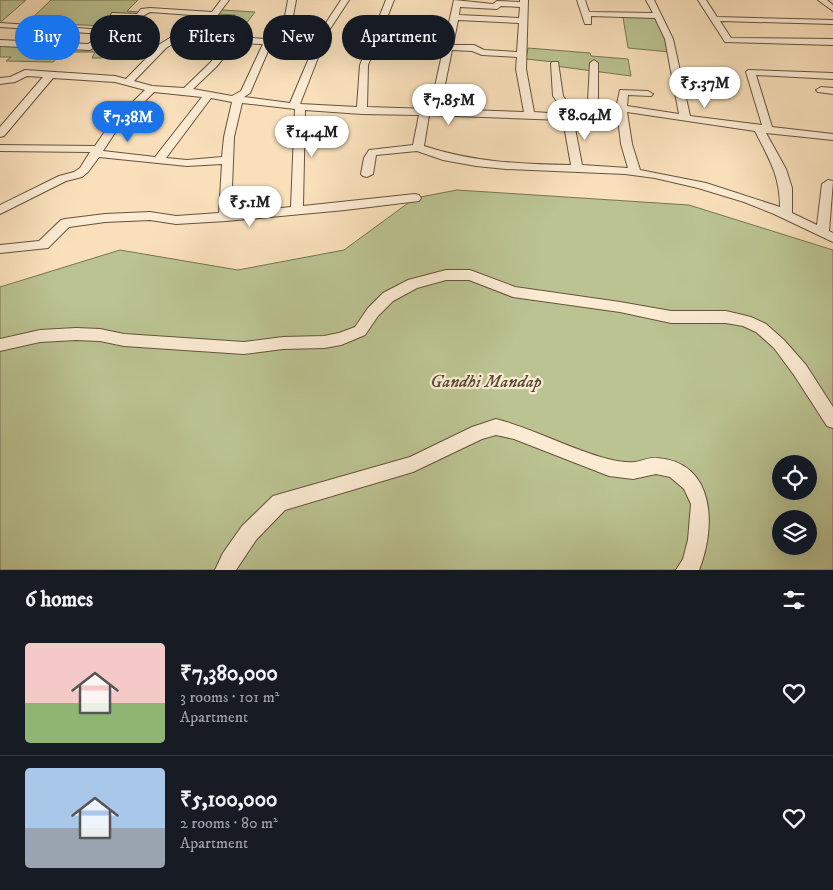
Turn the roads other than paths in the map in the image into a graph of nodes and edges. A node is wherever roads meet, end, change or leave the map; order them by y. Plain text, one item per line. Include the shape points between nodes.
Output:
1 (225, 0) edge
2 (292, 0) edge
3 (345, 0) edge
4 (390, 0) edge
5 (581, 0) edge
6 (650, 0) edge
7 (702, 0) edge
8 (822, 0) edge
9 (458, 2) edge
10 (524, 2) edge
11 (833, 9) edge
12 (214, 14) junction
13 (139, 15) edge
14 (289, 15) edge
15 (455, 15) edge
16 (658, 16) junction
17 (455, 17) edge
18 (716, 19) junction
19 (524, 21) junction
20 (833, 22) edge
21 (0, 25) edge
22 (833, 42) edge
23 (0, 43) edge
24 (455, 47) edge
25 (263, 53) edge
26 (522, 55) junction
27 (217, 60) edge
28 (444, 60) edge
29 (594, 63) dead end
30 (555, 64) dead end
31 (50, 75) junction
32 (833, 76) edge
33 (0, 81) edge
34 (127, 84) junction
35 (152, 89) junction
36 (821, 90) dead end
37 (186, 91) junction
38 (833, 91) edge
39 (208, 94) junction
40 (648, 94) dead end
41 (236, 99) junction
42 (297, 106) junction
43 (621, 107) junction
44 (362, 111) junction
45 (429, 113) junction
46 (530, 115) junction
47 (568, 118) junction
48 (685, 118) junction
49 (763, 129) junction
50 (0, 134) edge
51 (833, 137) edge
52 (0, 148) edge
53 (418, 148) junction
54 (97, 151) junction
55 (228, 160) junction
56 (158, 161) junction
57 (577, 169) junction
58 (636, 173) junction
59 (368, 174) dead end
60 (833, 186) edge
61 (415, 198) dead end
62 (0, 210) edge
63 (297, 210) junction
64 (786, 215) junction
65 (226, 217) junction
66 (827, 235) edge
67 (0, 249) edge
68 (0, 345) edge
69 (833, 421) edge
70 (225, 570) edge
71 (686, 570) edge

1 - 12 street
2 - 14 street
3 - 42 street via 324,32
4 - 44 street via 364,65
5 - 16 street via 587,18
6 - 16 street
7 - 18 street
8 - 11 street
9 - 10 street via 498,7 497,3
9 - 15 street
10 - 19 street
12 - 13 street via 150,10
12 - 34 street via 163,46
16 - 48 street via 669,39
17 - 19 street
18 - 20 street
18 - 22 street via 728,40
19 - 26 street
21 - 23 street via 109,32 90,47
24 - 26 street
25 - 41 street via 245,93
26 - 46 street via 521,69
27 - 37 street
28 - 45 street
29 - 43 street via 593,101
30 - 47 street via 558,96 566,107
31 - 33 street via 25,73 12,80
31 - 34 street via 115,79
31 - 50 street
32 - 49 street via 752,72
34 - 35 street
35 - 37 street
35 - 54 street via 114,126
36 - 38 street
37 - 39 street
39 - 41 street
39 - 56 street
40 - 43 street via 623,92
41 - 42 street
41 - 55 street
42 - 44 street
42 - 63 street via 301,128
43 - 48 street
43 - 58 street via 629,158
44 - 45 street
45 - 46 street
45 - 53 street
46 - 47 street
47 - 57 street
48 - 49 street
49 - 51 street
49 - 64 street via 786,188
52 - 54 street
53 - 57 street via 436,155 494,166
53 - 59 street via 373,152 369,158
54 - 56 street
54 - 62 street via 78,175 63,178
55 - 56 street
55 - 65 street
57 - 58 street
58 - 64 street via 719,190
60 - 66 street via 828,184
61 - 63 street
63 - 65 street
64 - 66 street
65 - 67 street via 176,220 150,216 114,217 65,223 43,245
68 - 69 street via 40,336 76,334 244,348 324,342 360,331 388,297 413,284 446,275 470,275 520,293 671,317 726,317 746,321 761,328 779,344
70 - 71 street via 262,516 280,502 413,464 478,432 496,427 609,468 633,471 656,466 674,470 691,483 700,504 698,540

